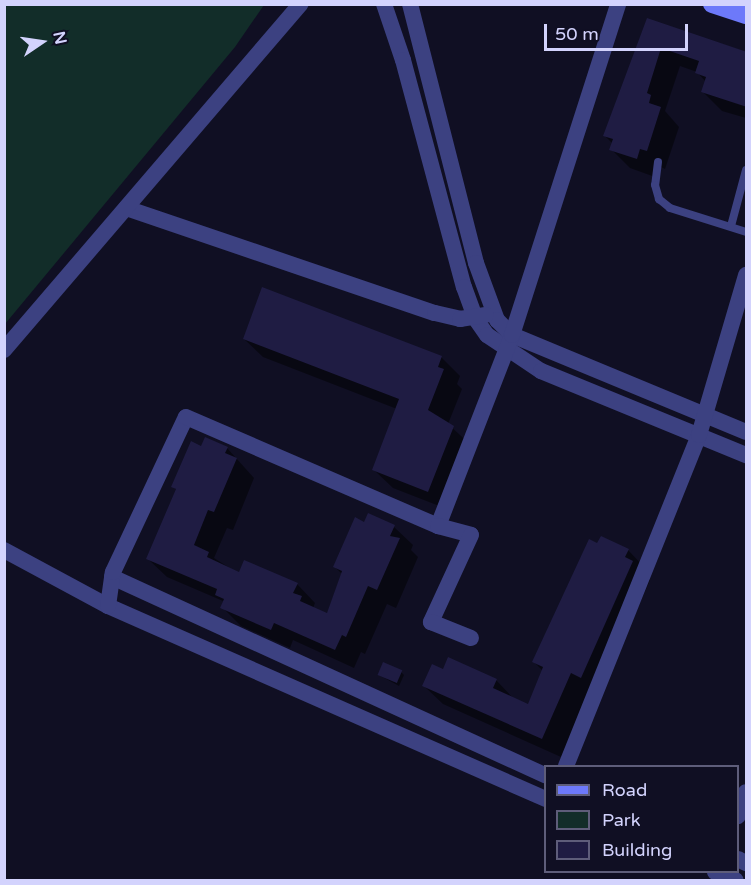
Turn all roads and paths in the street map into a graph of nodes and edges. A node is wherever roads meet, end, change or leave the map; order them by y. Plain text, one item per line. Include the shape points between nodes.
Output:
1 (302, 4) edge
2 (384, 4) edge
3 (410, 4) edge
4 (618, 4) edge
5 (711, 4) edge
6 (747, 15) edge
7 (658, 162) dead end
8 (747, 170) edge
9 (126, 208) junction
10 (731, 226) junction
11 (747, 232) edge
12 (747, 275) edge
13 (744, 296) edge
14 (492, 313) junction
15 (475, 318) junction
16 (508, 343) junction
17 (4, 350) edge
18 (704, 415) junction
19 (747, 432) edge
20 (699, 435) junction
21 (747, 455) edge
22 (438, 526) junction
23 (4, 550) edge
24 (112, 577) junction
25 (108, 606) junction
26 (471, 638) dead end
27 (566, 765) edge
28 (544, 775) edge
29 (747, 792) edge
30 (544, 799) edge
31 (739, 813) edge
32 (718, 873) edge
33 (736, 880) edge

1 - 9 street
2 - 15 street
3 - 14 street
4 - 16 street
5 - 6 street
7 - 10 lane via 655,185 659,199 670,208
8 - 10 lane
9 - 15 street via 435,313
9 - 17 street
10 - 11 lane
12 - 13 street
13 - 18 street
14 - 15 street
14 - 16 street
15 - 16 street
16 - 18 street
16 - 20 street via 541,371
16 - 22 street
18 - 19 street
18 - 20 street
20 - 21 street
20 - 27 street
22 - 24 street via 186,417
22 - 26 street via 471,535 431,622
23 - 25 street
24 - 25 street
24 - 28 street
25 - 30 street
29 - 31 street
32 - 33 street

